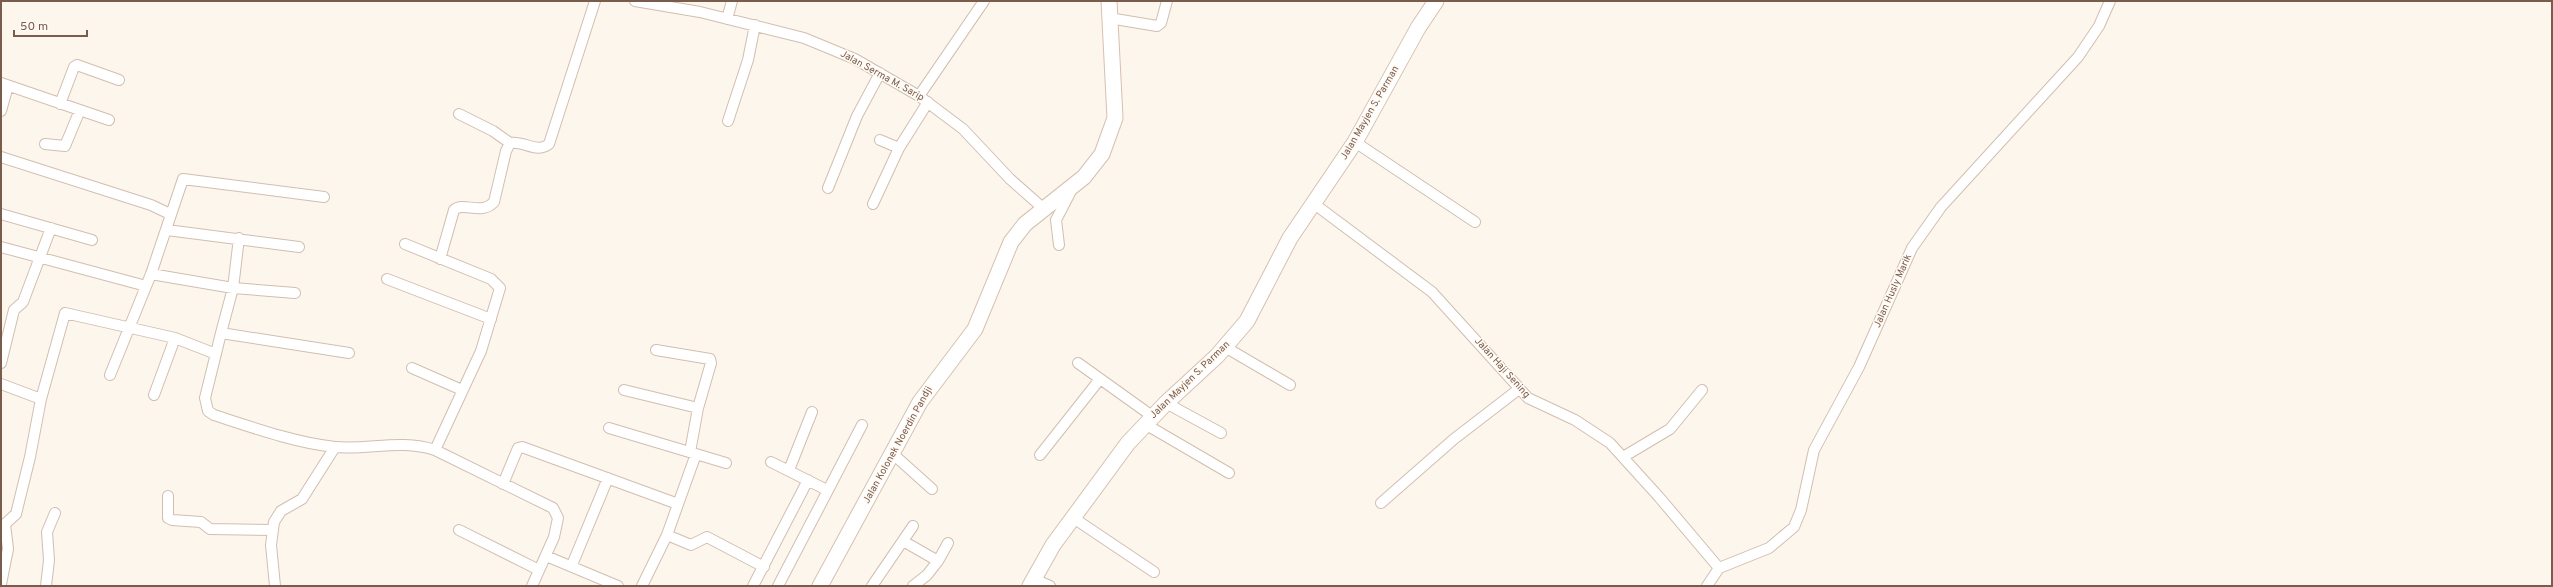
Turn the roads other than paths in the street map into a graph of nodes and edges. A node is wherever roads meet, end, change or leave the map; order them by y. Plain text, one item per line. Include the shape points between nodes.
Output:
1 (595, 1) edge
2 (635, 1) edge
3 (732, 1) edge
4 (984, 1) edge
5 (1109, 1) edge
6 (1167, 1) edge
7 (1436, 1) edge
8 (2110, 1) edge
9 (1109, 18) junction
10 (727, 19) junction
11 (755, 25) junction
12 (880, 73) junction
13 (120, 80) dead end
14 (5, 85) edge
15 (919, 96) junction
16 (928, 102) junction
17 (60, 104) junction
18 (80, 110) junction
19 (1, 111) edge
20 (459, 114) dead end
21 (109, 120) dead end
22 (728, 121) dead end
23 (880, 140) dead end
24 (1354, 142) junction
25 (510, 143) junction
26 (45, 144) dead end
27 (899, 148) junction
28 (1, 157) edge
29 (1075, 184) junction
30 (828, 188) dead end
31 (324, 197) dead end
32 (1313, 203) junction
33 (873, 204) dead end
34 (1044, 209) junction
35 (1, 214) edge
36 (170, 214) junction
37 (1475, 222) dead end
38 (51, 228) junction
39 (167, 230) junction
40 (239, 238) junction
41 (92, 240) dead end
42 (405, 244) dead end
43 (1059, 245) dead end
44 (1, 247) edge
45 (299, 247) dead end
46 (38, 258) junction
47 (440, 259) junction
48 (151, 274) junction
49 (386, 279) dead end
50 (146, 286) junction
51 (233, 288) junction
52 (295, 293) dead end
53 (491, 319) junction
54 (130, 327) junction
55 (221, 333) junction
56 (175, 338) junction
57 (1226, 347) junction
58 (656, 350) dead end
59 (349, 353) dead end
60 (216, 354) junction
61 (1, 363) edge
62 (1078, 364) dead end
63 (412, 368) dead end
64 (110, 376) dead end
65 (1100, 379) junction
66 (1, 384) edge
67 (1290, 386) dead end
68 (1519, 389) junction
69 (462, 390) junction
70 (624, 390) dead end
71 (1702, 390) dead end
72 (154, 395) dead end
73 (41, 399) junction
74 (1166, 403) junction
75 (698, 408) junction
76 (812, 412) dead end
77 (1149, 420) junction
78 (862, 425) dead end
79 (609, 428) dead end
80 (1221, 433) dead end
81 (335, 447) junction
82 (435, 450) junction
83 (693, 453) junction
84 (893, 454) junction
85 (1040, 455) dead end
86 (1622, 457) junction
87 (771, 462) dead end
88 (726, 463) dead end
89 (789, 470) junction
90 (1229, 473) dead end
91 (608, 478) junction
92 (808, 480) junction
93 (503, 484) junction
94 (932, 489) dead end
95 (827, 490) junction
96 (168, 496) dead end
97 (1381, 503) dead end
98 (678, 504) junction
99 (55, 513) dead end
100 (1072, 517) junction
101 (4, 518) edge
102 (913, 526) dead end
103 (273, 530) junction
104 (459, 530) dead end
105 (667, 535) junction
106 (903, 541) junction
107 (948, 543) dead end
108 (546, 556) junction
109 (938, 561) junction
110 (572, 565) junction
111 (764, 567) junction
112 (1719, 568) junction
113 (539, 570) junction
114 (1154, 572) dead end
115 (600, 582) edge
116 (1032, 582) edge
117 (1, 584) edge
118 (46, 586) edge
119 (275, 586) edge
120 (532, 586) edge
121 (618, 586) edge
122 (642, 586) edge
123 (753, 586) edge
124 (778, 586) edge
125 (820, 586) edge
126 (872, 586) edge
127 (913, 586) edge
128 (1050, 586) edge
129 (1707, 586) edge

1 - 25 street via 549,144 540,148
2 - 10 street, Jalan Serma M. Sarip
3 - 10 street
4 - 15 street
5 - 9 street, Jalan Kolonek Noerdin Pandji
6 - 9 street via 1161,23 1157,26
7 - 24 street, Jalan Mayjen S. Parman
8 - 112 street, Jalan Husly Marik via 2099,26 2078,57 1941,207 1912,248 1859,367 1814,450 1801,510 1794,527 1769,548
9 - 29 street, Jalan Kolonek Noerdin Pandji via 1115,118 1102,154 1084,177
10 - 11 street, Jalan Serma M. Sarip
11 - 12 street, Jalan Serma M. Sarip via 833,49
11 - 22 street via 748,60
12 - 15 street, Jalan Serma M. Sarip
12 - 30 street via 857,116
13 - 17 street via 77,65
14 - 17 street
14 - 19 street
15 - 16 street, Jalan Serma M. Sarip
16 - 27 street
16 - 34 street, Jalan Serma M. Sarip via 963,129 1010,179
17 - 18 street
18 - 21 street
18 - 26 street via 65,146
20 - 25 street via 493,131
23 - 27 street
24 - 32 street, Jalan Mayjen S. Parman
24 - 37 street
25 - 47 street via 494,202 484,208 454,210
27 - 33 street
28 - 36 street via 151,205
29 - 34 street, Jalan Kolonek Noerdin Pandji
29 - 43 street via 1056,220
31 - 36 street via 234,187 185,178
32 - 57 street, Jalan Mayjen S. Parman via 1278,259 1255,308
32 - 68 street, Jalan Haji Sening via 1432,292
34 - 84 street, Jalan Kolonek Noerdin Pandji via 1025,224 1011,242 975,329 920,402
35 - 38 street
36 - 39 street
38 - 41 street
38 - 46 street
39 - 40 street
39 - 48 street
40 - 45 street
40 - 51 street
42 - 47 street
44 - 46 street
46 - 50 street
46 - 61 street via 23,302 14,310
47 - 53 street via 498,283 500,294
48 - 50 street
48 - 51 street
49 - 53 street
50 - 54 street
51 - 52 street
51 - 55 street
53 - 69 street via 481,351
54 - 56 street
54 - 64 street
54 - 73 street via 65,313
55 - 59 street
55 - 60 street
56 - 60 street
56 - 72 street
57 - 67 street
57 - 74 street, Jalan Mayjen S. Parman
58 - 75 street via 710,359
60 - 81 street via 205,398 211,413 242,424
62 - 65 street
63 - 69 street
65 - 77 street
65 - 85 street
66 - 73 street
68 - 86 street, Jalan Haji Sening via 1528,398 1591,429 1610,443
68 - 97 street via 1454,439
69 - 82 street
70 - 75 street
71 - 86 street via 1670,429
73 - 101 street via 16,514 13,519
74 - 77 street, Jalan Mayjen S. Parman
74 - 80 street
75 - 83 street
76 - 89 street
77 - 90 street
77 - 100 street, Jalan Mayjen S. Parman via 1114,460
78 - 95 street
79 - 83 street
81 - 82 street via 415,444
81 - 103 street via 302,499 281,511
82 - 93 street
83 - 88 street
83 - 98 street
84 - 94 street
84 - 125 street, Jalan Kolonek Noerdin Pandji
86 - 112 street, Jalan Haji Sening
87 - 89 street
89 - 92 street
91 - 93 street via 522,447 515,453
91 - 98 street
91 - 110 street
92 - 95 street
92 - 111 street
93 - 108 street via 545,503 557,512 554,537
95 - 124 street
96 - 103 street via 168,518 172,520 201,522 210,529
98 - 105 street
99 - 118 street via 47,532 49,560
100 - 114 street
100 - 116 street, Jalan Mayjen S. Parman
101 - 117 street via 8,550
102 - 106 street
103 - 119 street via 271,545
104 - 113 street
105 - 111 street via 691,545 707,537
105 - 122 street
106 - 109 street
106 - 126 street
107 - 109 street
108 - 110 street
108 - 113 street
109 - 127 street via 927,575
110 - 115 street
111 - 123 street
112 - 129 street
113 - 120 street
115 - 121 street
116 - 128 street

